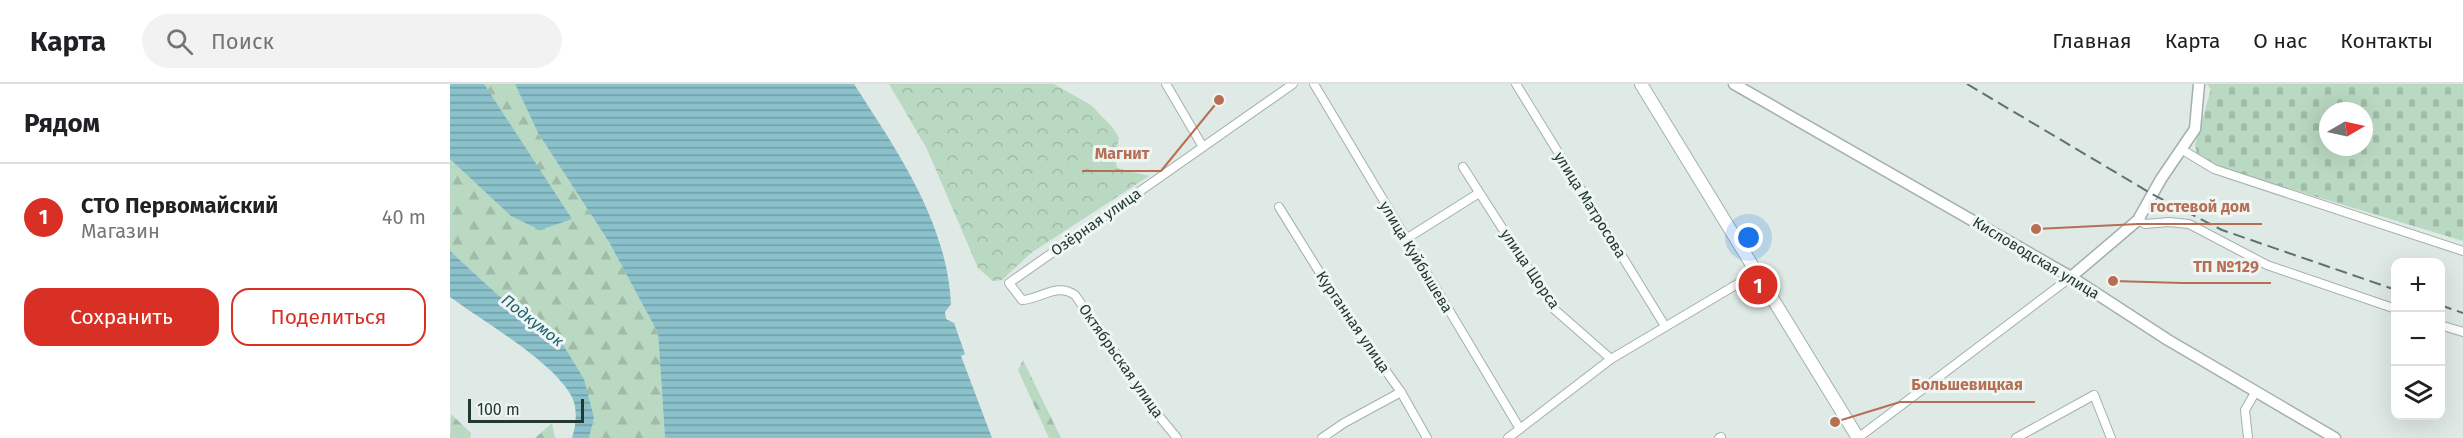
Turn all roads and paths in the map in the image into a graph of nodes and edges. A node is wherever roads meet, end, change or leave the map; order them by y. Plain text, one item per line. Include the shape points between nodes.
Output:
1 (1166, 84) edge
2 (1293, 84) edge
3 (1314, 84) edge
4 (1516, 84) edge
5 (1641, 84) edge
6 (1734, 84) edge
7 (2199, 84) edge
8 (1203, 147) junction
9 (2181, 149) junction
10 (1463, 167) dead end
11 (1479, 193) junction
12 (1279, 207) dead end
13 (2138, 220) junction
14 (1406, 239) junction
15 (2463, 251) edge
16 (1756, 273) junction
17 (2071, 277) junction
18 (1061, 290) joint
19 (2391, 307) edge
20 (1665, 326) junction
21 (2445, 327) edge
22 (2463, 332) edge
23 (1611, 359) junction
24 (2256, 391) junction
25 (1401, 392) junction
26 (1520, 429) junction
27 (1177, 438) edge
28 (1322, 438) edge
29 (1427, 438) edge
30 (1508, 438) edge
31 (1858, 438) edge
32 (2016, 438) edge
33 (2111, 438) edge
34 (2248, 438) edge
35 (2335, 438) edge

1 - 8 street
2 - 8 street, Озёрная улица
3 - 14 street, улица Куйбышева
4 - 20 street, улица Матросова
5 - 16 main road
6 - 17 street, Кисловодская улица
7 - 9 street via 2195,129
8 - 18 street, Озёрная улица via 1009,284 1022,300
9 - 13 street
9 - 15 street via 2214,169
10 - 11 street, улица Щорса
11 - 14 street
11 - 23 street, улица Щорса via 1554,309
12 - 25 street, Курганная улица via 1346,315
13 - 17 street
13 - 19 street via 2145,224 2189,224 2267,266
14 - 26 street, улица Куйбышева
16 - 20 street
16 - 31 main road
17 - 24 street, Кисловодская улица
17 - 31 street
18 - 27 street, Октябрьская улица via 1082,303
20 - 23 street
21 - 22 street
23 - 26 street
24 - 34 street via 2245,410
24 - 35 street, Кисловодская улица
25 - 28 street
25 - 29 street, Курганная улица
26 - 30 street
32 - 33 street via 2094,395

